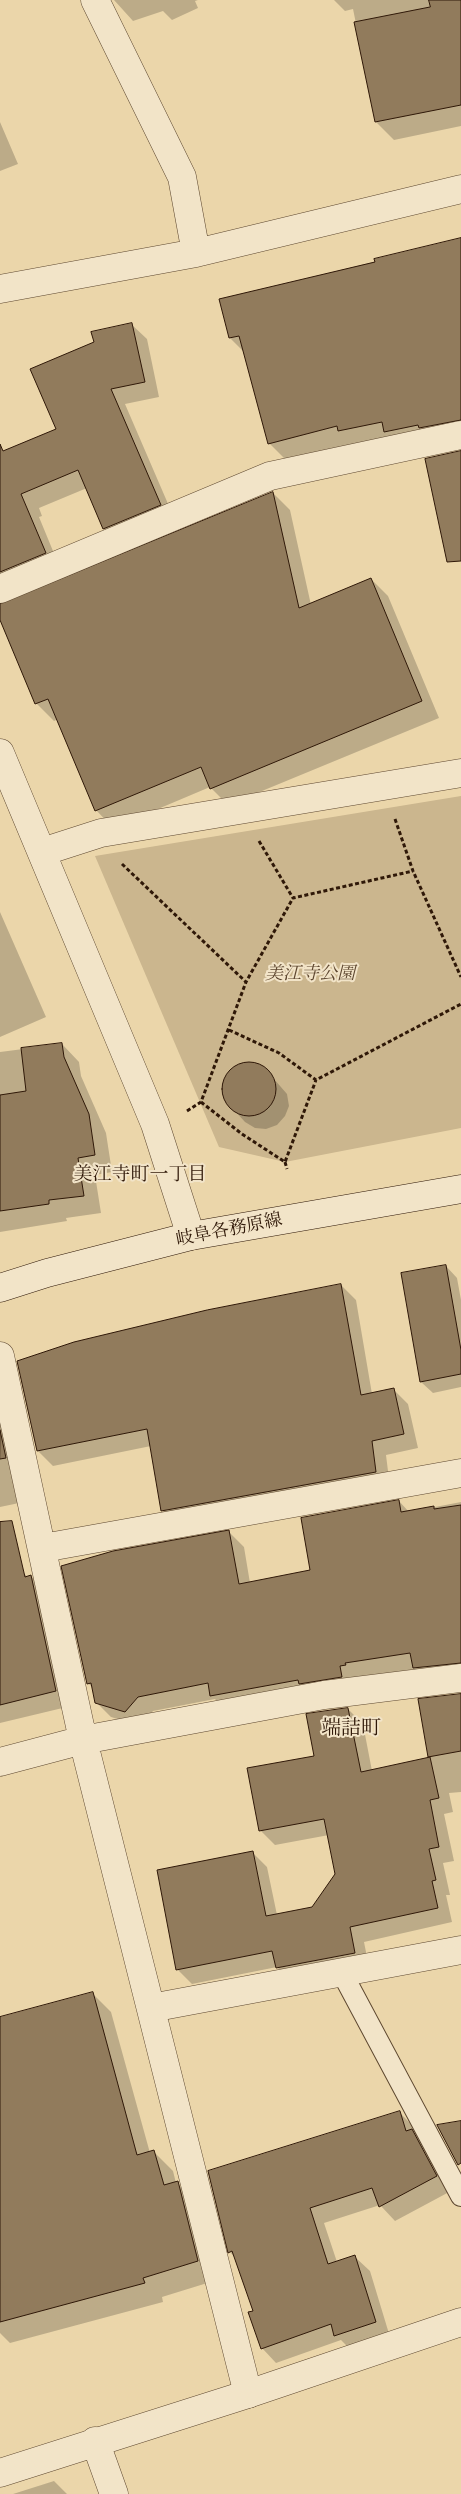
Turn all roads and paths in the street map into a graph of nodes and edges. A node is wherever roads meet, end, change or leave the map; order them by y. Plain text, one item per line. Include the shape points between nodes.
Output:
1 (95, 0) edge
2 (461, 189) edge
3 (196, 253) junction
4 (0, 288) edge
5 (461, 435) edge
6 (0, 590) edge
7 (0, 754) edge
8 (461, 773) edge
9 (384, 785) junction
10 (240, 809) junction
11 (42, 852) junction
12 (118, 860) dead end
13 (413, 871) junction
14 (293, 898) junction
15 (461, 977) edge
16 (246, 982) junction
17 (461, 1004) edge
18 (229, 1030) junction
19 (316, 1080) junction
20 (201, 1102) junction
21 (187, 1111) dead end
22 (285, 1162) junction
23 (286, 1169) dead end
24 (461, 1189) edge
25 (191, 1236) junction
26 (0, 1288) edge
27 (0, 1356) edge
28 (461, 1473) edge
29 (43, 1548) junction
30 (461, 1678) edge
31 (83, 1740) junction
32 (0, 1762) edge
33 (461, 1950) edge
34 (342, 1973) junction
35 (151, 2008) junction
36 (461, 2196) edge
37 (461, 2322) edge
38 (248, 2394) junction
39 (95, 2441) junction
40 (0, 2473) edge
41 (114, 2494) edge

1 - 3 street via 182,177
2 - 3 street
3 - 4 street
5 - 6 street via 270,476
7 - 11 street
8 - 9 street
9 - 10 street
9 - 13 path
10 - 11 street via 101,833
10 - 14 path
11 - 25 street via 155,1124
12 - 16 path
13 - 14 path
13 - 15 path
14 - 16 path
16 - 18 path
17 - 19 path
18 - 19 path via 279,1053
18 - 20 path
19 - 22 path
20 - 21 path
20 - 22 path
22 - 23 path
24 - 25 street, 岐阜各務原線
25 - 26 street, 岐阜各務原線
27 - 29 street
28 - 29 street
29 - 31 street
30 - 31 street via 324,1695
31 - 32 street
31 - 35 street
33 - 34 street
34 - 35 street
34 - 36 lane
35 - 38 street
37 - 38 street
38 - 39 street
39 - 40 street
39 - 41 street

